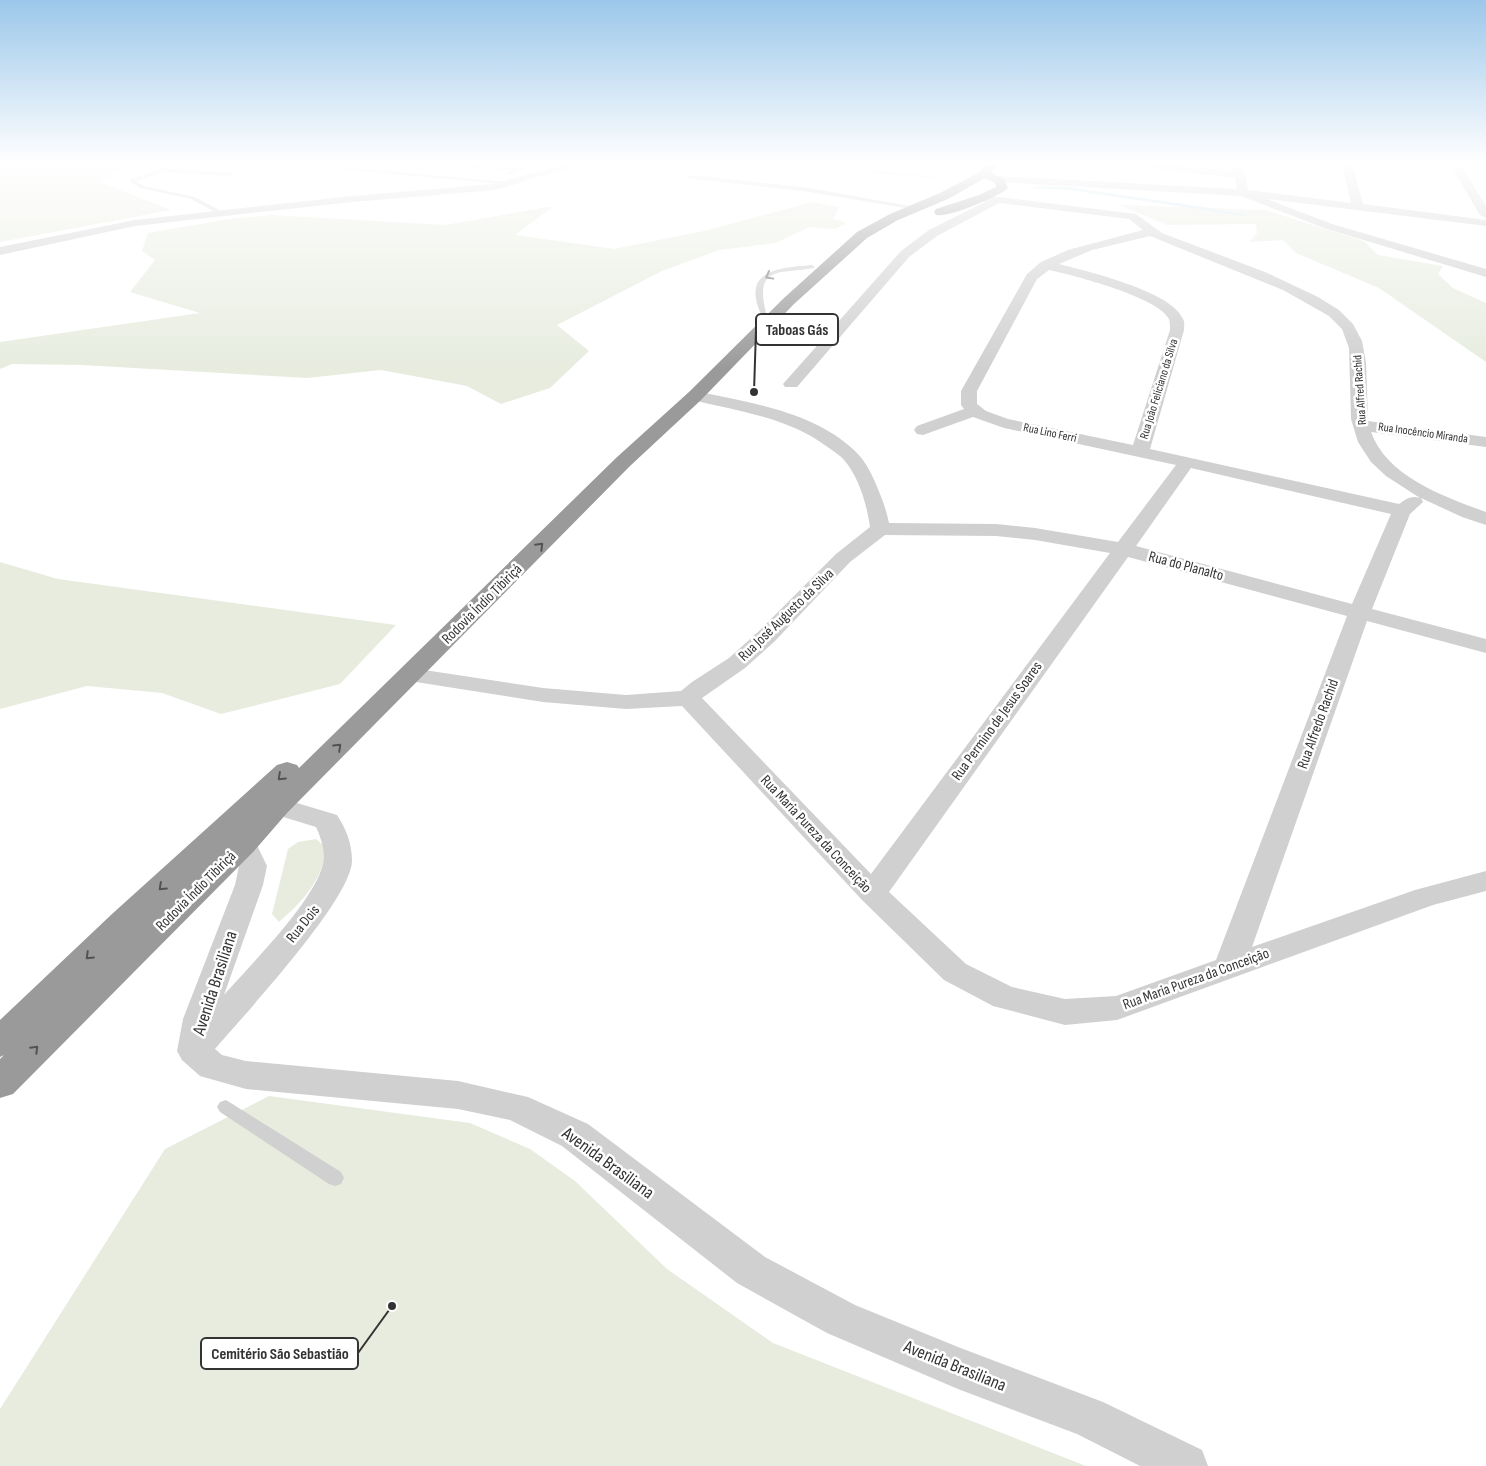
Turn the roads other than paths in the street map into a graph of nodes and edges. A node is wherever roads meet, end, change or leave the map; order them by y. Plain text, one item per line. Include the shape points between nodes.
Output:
1 (89, 232) edge
2 (855, 232) edge
3 (867, 232) edge
4 (877, 232) edge
5 (934, 232) edge
6 (1148, 232) edge
7 (1150, 232) edge
8 (1350, 232) edge
9 (855, 241) junction
10 (0, 251) edge
11 (1045, 265) junction
12 (1486, 273) edge
13 (790, 384) dead end
14 (695, 396) junction
15 (976, 411) junction
16 (1360, 425) junction
17 (923, 430) dead end
18 (1486, 442) edge
19 (1140, 452) junction
20 (1187, 462) junction
21 (1425, 493) junction
22 (1402, 511) junction
23 (1486, 519) edge
24 (880, 529) junction
25 (1122, 549) junction
26 (1359, 614) junction
27 (1486, 646) edge
28 (411, 675) junction
29 (688, 698) junction
30 (278, 806) junction
31 (243, 844) junction
32 (1486, 881) edge
33 (872, 893) junction
34 (1229, 967) junction
35 (0, 1042) edge
36 (194, 1050) junction
37 (0, 1083) edge
38 (226, 1107) dead end
39 (335, 1178) dead end
40 (1186, 1466) edge

1 - 10 street
2 -> 35 highway, Rodovia Índio Tibiriçá via 812,267 533,526 444,619 294,765
3 - 9 highway, Rodovia Índio Tibiriçá
4 - 9 highway
5 - 13 street via 905,254
6 - 11 street via 1061,256
7 - 16 street, Rua Alfred Rachid via 1292,290 1338,316 1349,328 1357,348
8 - 12 street
9 - 14 highway, Rodovia Índio Tibiriçá via 789,301
11 - 15 street via 1032,277 969,391 969,405
11 - 19 street, Rua João Feliciano da Silva via 1104,279 1150,299 1176,318 1178,330
14 - 24 street via 780,415 824,436 850,455 863,474 878,514
28 -> 14 highway, Rodovia Índio Tibiriçá via 623,462
15 - 17 street
15 - 19 street, Rua Lino Ferri via 1004,424
16 - 18 street, Rua Inocêncio Miranda
16 - 21 street, Rua Alfred Rachid via 1379,460
19 - 20 street, Rua Lino Ferri
20 - 22 street, Rua Lino Ferri
20 - 25 street
21 - 22 street, Rua Alfredo Rachid
21 - 23 street, Rua Alfred Rachid
22 - 26 street, Rua Alfredo Rachid
24 - 25 street, Rua do Planalto via 996,530
24 - 29 street, Rua José Augusto da Silva via 843,558 737,663
25 - 26 street, Rua do Planalto
25 - 33 street, Rua Permino de Jesus Soares
26 - 27 street, Rua do Planalto
26 - 34 street, Rua Alfredo Rachid
28 - 29 street via 543,695 626,702
30 -> 28 highway, Rodovia Índio Tibiriçá
29 - 33 street, Rua Maria Pureza da Conceição
30 - 31 highway, Rodovia Índio Tibiriçá
30 - 36 street, Rua Dois via 327,821 336,840 338,863 324,897
31 - 36 street, Avenida Brasiliana via 253,866 249,885 200,1019
37 -> 31 highway, Rodovia Índio Tibiriçá
32 - 34 street, Rua Maria Pureza da Conceição via 1426,897
33 - 34 street, Rua Maria Pureza da Conceição via 955,972 1004,997 1065,1012 1117,1008
36 - 40 street, Avenida Brasiliana via 212,1066 246,1075 458,1094 516,1108 575,1135 751,1270 832,1314 958,1368 1088,1417
38 - 39 lane

